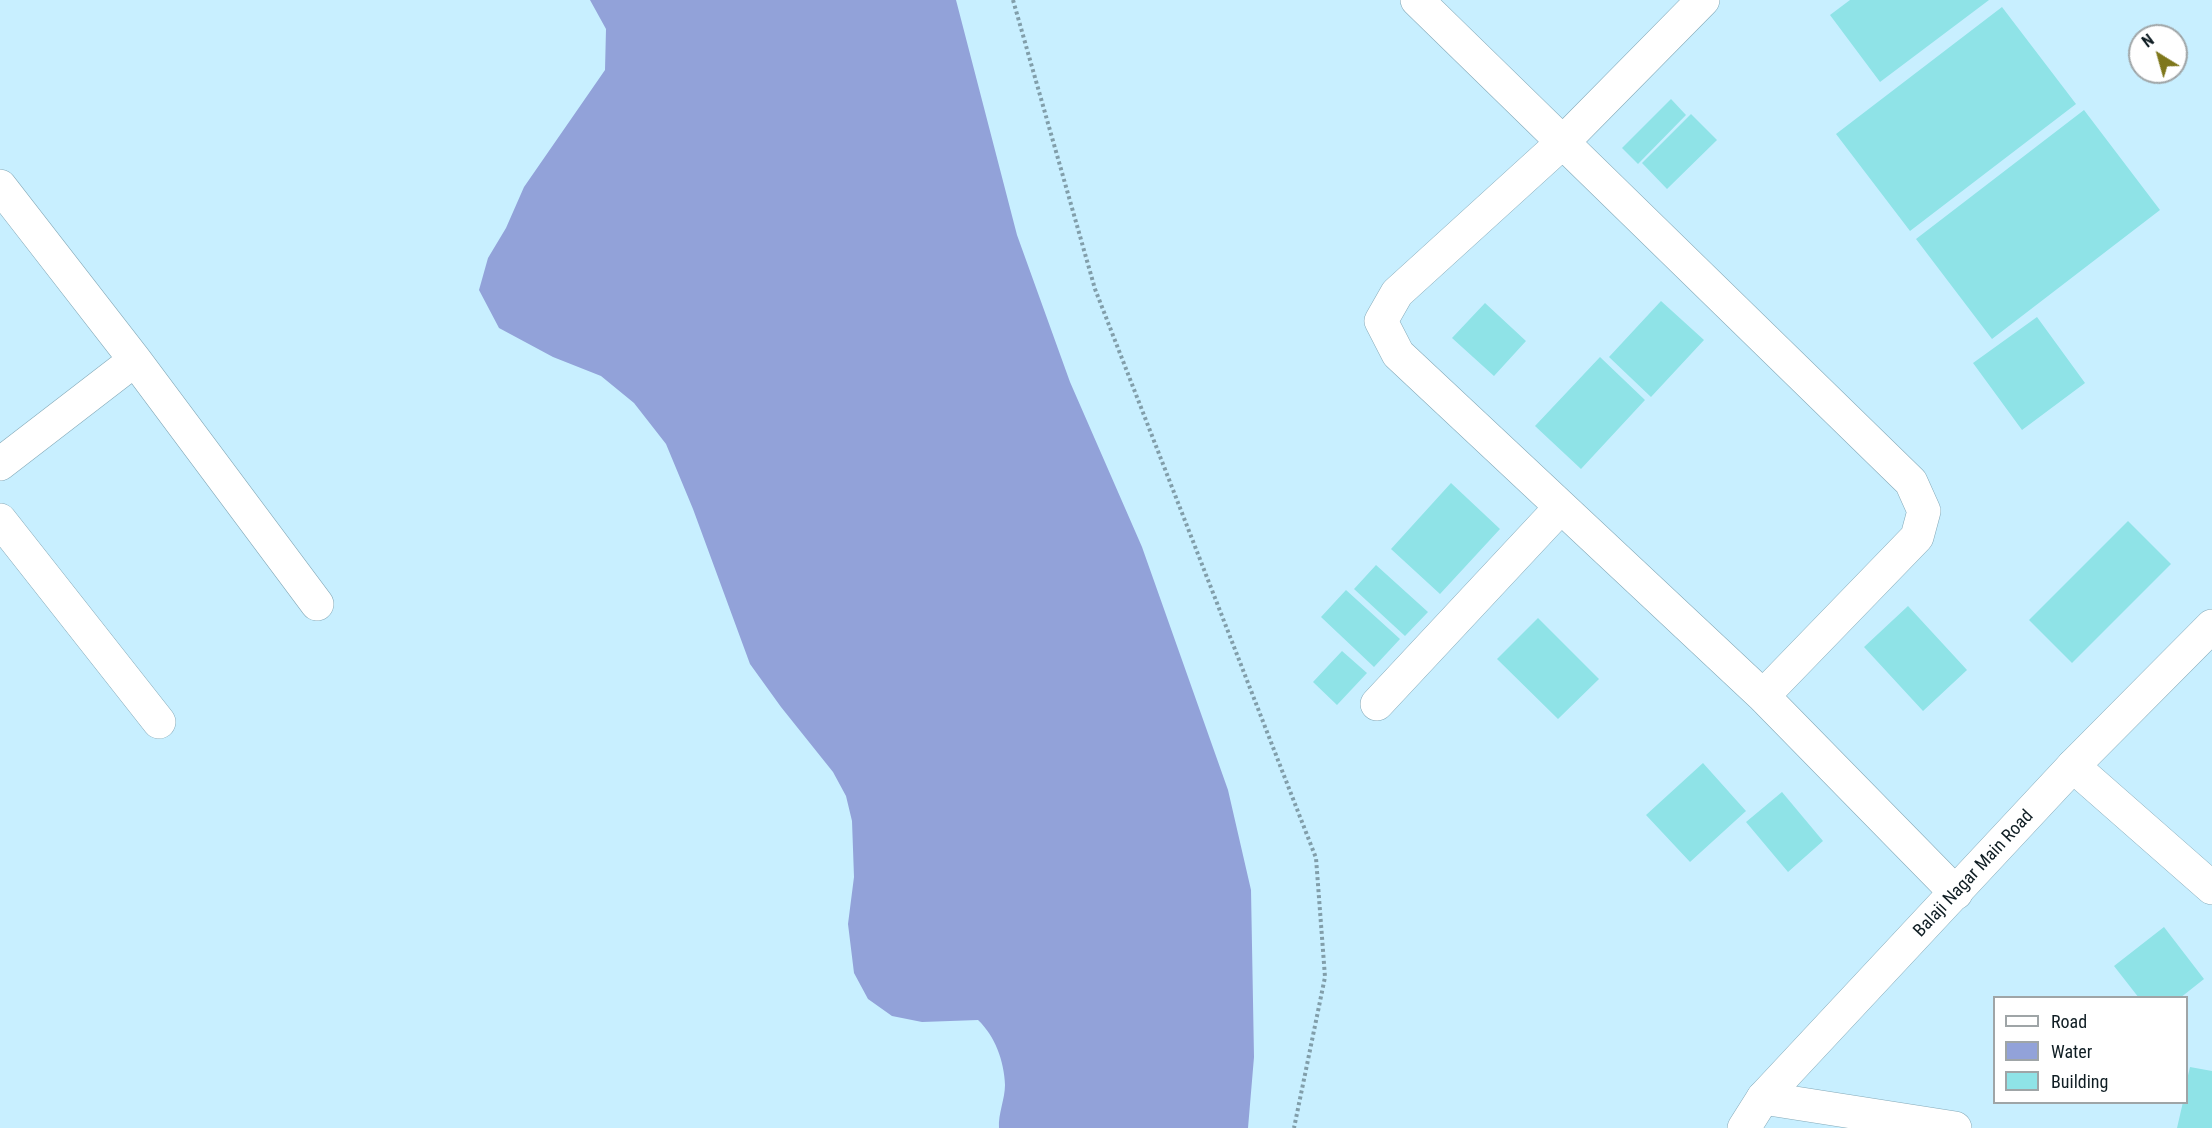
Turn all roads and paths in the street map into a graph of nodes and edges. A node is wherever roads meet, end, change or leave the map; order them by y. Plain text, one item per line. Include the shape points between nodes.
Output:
1 (1013, 0) edge
2 (1417, 0) edge
3 (1702, 0) edge
4 (1563, 142) junction
5 (0, 186) edge
6 (135, 360) junction
7 (0, 464) edge
8 (1561, 507) junction
9 (0, 520) edge
10 (316, 604) dead end
11 (2212, 626) edge
12 (1763, 696) junction
13 (1377, 704) dead end
14 (159, 722) dead end
15 (2073, 766) junction
16 (2212, 888) edge
17 (1956, 893) junction
18 (1763, 1098) junction
19 (1294, 1128) edge
20 (1744, 1128) edge
21 (1955, 1128) edge

1 - 19 path via 1095,289 1316,858 1325,977
2 - 4 street
3 - 4 street
4 - 8 street via 1397,293 1381,321 1398,354
4 - 12 street via 1911,482 1924,511 1917,537
5 - 6 street
6 - 7 street
6 - 10 street
8 - 12 street
8 - 13 street
9 - 14 street
11 - 15 street, Balaji Nagar Main Road
12 - 17 street
15 - 16 street
15 - 17 street, Balaji Nagar Main Road
17 - 18 street, Balaji Nagar Main Road
18 - 20 street, Balaji Nagar Main Road
18 - 21 street

